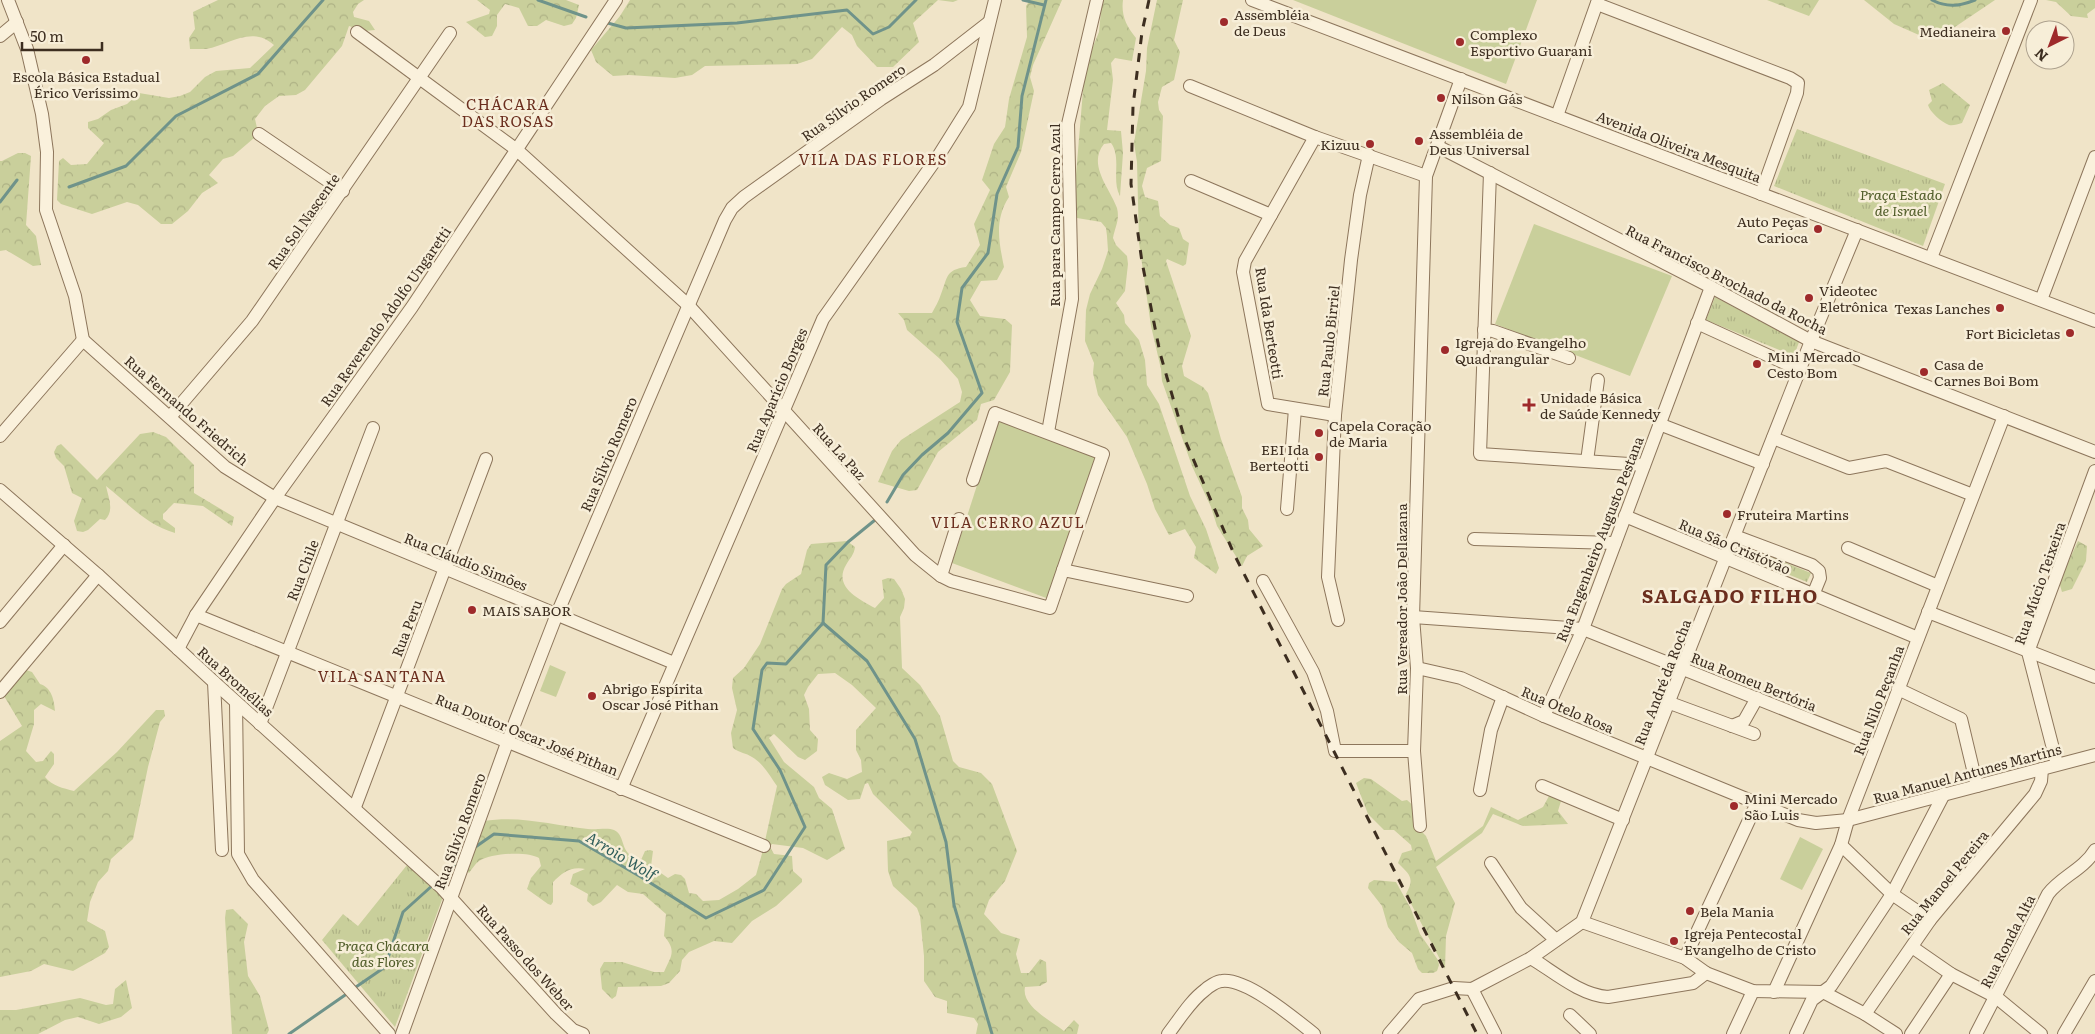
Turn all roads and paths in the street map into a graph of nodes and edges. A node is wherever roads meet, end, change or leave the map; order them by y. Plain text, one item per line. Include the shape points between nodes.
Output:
1 (8, 0) edge
2 (616, 0) edge
3 (995, 0) edge
4 (1097, 0) edge
5 (1252, 0) edge
6 (2031, 0) edge
7 (1598, 2) edge
8 (17, 22) junction
9 (988, 23) junction
10 (357, 32) dead end
11 (450, 33) dead end
12 (0, 36) edge
13 (418, 77) junction
14 (1461, 79) junction
15 (1190, 86) dead end
16 (1556, 116) junction
17 (259, 134) dead end
18 (1316, 137) junction
19 (1438, 146) junction
20 (517, 150) junction
21 (1369, 155) junction
22 (2095, 157) edge
23 (1490, 174) junction
24 (1426, 176) junction
25 (1191, 181) dead end
26 (343, 190) junction
27 (1761, 194) junction
28 (1271, 215) junction
29 (1857, 230) junction
30 (1931, 258) junction
31 (1711, 286) junction
32 (2040, 300) junction
33 (688, 305) junction
34 (2095, 321) edge
35 (1697, 323) junction
36 (1484, 330) junction
37 (83, 340) junction
38 (1811, 341) junction
39 (1569, 358) dead end
40 (1800, 370) junction
41 (1598, 380) dead end
42 (1295, 409) junction
43 (784, 411) junction
44 (1335, 415) junction
45 (2004, 416) junction
46 (170, 417) junction
47 (1659, 424) junction
48 (373, 428) dead end
49 (1048, 432) junction
50 (0, 436) edge
51 (1773, 438) junction
52 (2095, 452) edge
53 (486, 459) dead end
54 (1586, 461) junction
55 (1763, 464) junction
56 (1644, 465) junction
57 (2095, 471) edge
58 (973, 480) dead end
59 (0, 490) edge
60 (1973, 495) junction
61 (275, 498) junction
62 (1287, 509) dead end
63 (1625, 516) junction
64 (959, 520) dead end
65 (336, 524) junction
66 (1735, 536) junction
67 (1474, 539) dead end
68 (1615, 544) junction
69 (64, 545) junction
70 (1848, 548) dead end
71 (1726, 559) junction
72 (445, 568) junction
73 (1063, 570) junction
74 (98, 575) junction
75 (941, 576) junction
76 (1263, 581) dead end
77 (1938, 586) junction
78 (1814, 595) junction
79 (1187, 596) dead end
80 (1928, 612) junction
81 (557, 614) junction
82 (196, 615) junction
83 (1413, 617) junction
84 (1338, 620) dead end
85 (0, 622) edge
86 (1583, 629) junction
87 (1918, 638) junction
88 (178, 649) junction
89 (287, 652) junction
90 (2028, 652) junction
91 (674, 663) junction
92 (1417, 668) junction
93 (1683, 669) junction
94 (2095, 678) edge
95 (214, 682) junction
96 (1898, 689) junction
97 (0, 692) edge
98 (396, 697) junction
99 (1502, 697) junction
100 (1758, 698) junction
101 (236, 702) junction
102 (1670, 703) junction
103 (1544, 716) junction
104 (260, 724) junction
105 (1732, 726) junction
106 (1754, 734) dead end
107 (507, 743) junction
108 (1876, 746) junction
109 (1414, 752) junction
110 (2095, 755) edge
111 (1648, 759) junction
112 (2058, 764) junction
113 (2042, 769) junction
114 (1542, 786) dead end
115 (1977, 786) junction
116 (621, 789) junction
117 (1480, 790) dead end
118 (1944, 794) junction
119 (237, 799) junction
120 (219, 802) junction
121 (1757, 803) junction
122 (355, 807) junction
123 (1623, 820) junction
124 (1848, 820) junction
125 (1420, 826) dead end
126 (1841, 845) junction
127 (764, 846) dead end
128 (222, 850) dead end
129 (2095, 850) edge
130 (1491, 864) dead end
131 (1892, 894) junction
132 (451, 897) junction
133 (1930, 920) junction
134 (1582, 922) junction
135 (1556, 940) junction
136 (1912, 947) junction
137 (1531, 958) junction
138 (1685, 958) junction
139 (1706, 973) junction
140 (1951, 974) junction
141 (2095, 981) edge
142 (1472, 990) junction
143 (1754, 991) junction
144 (1774, 992) junction
145 (1823, 992) junction
146 (1996, 997) junction
147 (2090, 1002) edge
148 (1865, 1014) junction
149 (1570, 1015) dead end
150 (389, 1034) edge
151 (402, 1034) edge
152 (583, 1034) edge
153 (1168, 1034) edge
154 (1314, 1034) edge
155 (1389, 1034) edge
156 (1495, 1034) edge
157 (1590, 1034) edge
158 (1733, 1034) edge
159 (1796, 1034) edge
160 (1896, 1034) edge
161 (1911, 1034) edge
162 (1976, 1034) edge
163 (2041, 1034) edge
164 (2064, 1034) edge

1 - 8 street
2 - 20 street, Rua Reverendo Adolfo Ungaretti
3 - 9 street
4 - 49 street, Rua para Campo Cerro Azul via 1068,124 1072,299
5 - 14 street, Avenida Oliveira Mesquita
6 - 30 street
7 - 16 street
7 - 27 street via 1798,83
8 - 12 street
8 - 37 street via 28,49 42,114 47,152 46,210 74,296
9 - 33 street, Rua Sílvio Romero via 732,208
9 - 43 street, Rua Aparício Borges via 970,107 823,319
10 - 13 street, Rua La Paz
11 - 13 street, Rua Sol Nascente
13 - 20 street, Rua La Paz
13 - 26 street, Rua Sol Nascente
14 - 16 street, Avenida Oliveira Mesquita
14 - 19 street, Rua Vereador João Dellazana
15 - 18 street
16 - 27 street, Avenida Oliveira Mesquita
17 - 26 street
18 - 21 street
18 - 28 street, Rua Ida Berteotti
19 - 23 street, Rua Francisco Brochado da Rocha
19 - 24 street, Rua Vereador João Dellazana
20 - 33 street, Rua La Paz
20 - 61 street, Rua Reverendo Adolfo Ungaretti via 412,306
21 - 24 street
21 - 44 street, Rua Paulo Birriel via 1351,260
22 - 32 street
23 - 31 street, Rua Francisco Brochado da Rocha
23 - 36 street
24 - 83 street, Rua Vereador João Dellazana
25 - 28 street
26 - 46 street, Rua Sol Nascente via 252,321
27 - 29 street, Avenida Oliveira Mesquita
28 - 42 street, Rua Ida Berteotti via 1245,260 1243,272 1268,404
29 - 30 street, Avenida Oliveira Mesquita
29 - 38 street, Rua André da Rocha
30 - 32 street, Avenida Oliveira Mesquita
31 - 35 street, Rua Engenheiro Augusto Pestana
31 - 38 street, Rua Francisco Brochado da Rocha
32 - 34 street, Avenida Oliveira Mesquita
33 - 43 street, Rua La Paz
33 - 81 street, Rua Sílvio Romero
35 - 40 street
35 - 47 street, Rua Engenheiro Augusto Pestana
36 - 39 street
36 - 54 street via 1480,454
37 - 46 street, Rua Fernando Friedrich
37 - 50 street
38 - 40 street, Rua André da Rocha
38 - 45 street, Rua Francisco Brochado da Rocha
40 - 51 street, Rua André da Rocha
41 - 54 street
42 - 44 street, Rua Ida Berteotti
42 - 62 street
43 - 75 street, Rua La Paz via 915,555
43 - 91 street, Rua Aparício Borges
44 - 84 street, Rua Paulo Birriel via 1328,577
45 - 52 street, Rua Francisco Brochado da Rocha
45 - 60 street, Rua Nilo Peçanha
46 - 61 street, Rua Fernando Friedrich via 225,467
47 - 55 street
47 - 56 street, Rua Engenheiro Augusto Pestana
48 - 65 street, Rua Chile
49 - 58 street via 994,413
49 - 73 street via 1103,454
51 - 55 street, Rua André da Rocha
51 - 60 street via 1849,468 1886,460
53 - 72 street, Rua Peru
54 - 56 street
55 - 66 street, Rua André da Rocha
56 - 63 street, Rua Engenheiro Augusto Pestana
57 - 90 street, Rua Múcio Teixeira
59 - 69 street, Rua Bromélias
60 - 77 street, Rua Nilo Peçanha
61 - 65 street, Rua Cláudio Simões
61 - 82 street, Rua Reverendo Adolfo Ungaretti
63 - 68 street, Rua Engenheiro Augusto Pestana
63 - 71 street, Rua São Cristóvão
64 - 75 street
65 - 72 street, Rua Cláudio Simões
65 - 89 street, Rua Chile
66 - 71 street, Rua André da Rocha
66 - 78 street via 1812,565 1819,571 1820,578
67 - 68 street
68 - 86 street, Rua Engenheiro Augusto Pestana
69 - 74 street, Rua Bromélias
69 - 85 street
70 - 77 street
71 - 78 street, Rua São Cristóvão
71 - 93 street, Rua André da Rocha
72 - 81 street, Rua Cláudio Simões
72 - 98 street, Rua Peru
73 - 75 street, Rua La Paz via 1050,608
73 - 79 street
74 - 88 street, Rua Bromélias
74 - 97 street
76 - 109 street via 1313,672 1327,711 1335,750
77 - 80 street, Rua Nilo Peçanha
78 - 87 street, Rua São Cristóvão
80 - 87 street, Rua Nilo Peçanha
80 - 90 street
81 - 91 street, Rua Cláudio Simões
81 - 107 street, Rua Sílvio Romero
82 - 88 street, Rua Reverendo Adolfo Ungaretti
82 - 89 street, Rua Doutor Oscar José Pithan
83 - 86 street, Rua Romeu Bertória
83 - 92 street, Rua Vereador João Dellazana
86 - 93 street, Rua Romeu Bertória
86 - 103 street, Rua Engenheiro Augusto Pestana
87 - 96 street, Rua Nilo Peçanha
88 - 95 street, Rua Bromélias
89 - 98 street, Rua Doutor Oscar José Pithan
89 - 104 street, Rua Chile
90 - 94 street
90 - 112 street, Rua Múcio Teixeira
91 - 116 street, Rua Aparício Borges
92 - 99 street, Rua Otelo Rosa via 1461,678
92 - 109 street, Rua Vereador João Dellazana
93 - 100 street, Rua Romeu Bertória
93 - 102 street, Rua André da Rocha
95 - 101 street, Rua Bromélias
95 - 120 street
96 - 108 street, Rua Nilo Peçanha
96 - 115 street via 1961,719
98 - 107 street, Rua Doutor Oscar José Pithan
98 - 122 street, Rua Peru
99 - 103 street, Rua Otelo Rosa
99 - 117 street via 1491,730
100 - 105 street via 1744,722
100 - 108 street, Rua Romeu Bertória
101 - 104 street, Rua Bromélias
101 - 119 street
102 - 105 street
102 - 111 street, Rua André da Rocha
103 - 111 street, Rua Otelo Rosa
104 - 122 street, Rua Bromélias
105 - 106 street
107 - 116 street, Rua Doutor Oscar José Pithan
107 - 132 street, Rua Sílvio Romero
108 - 124 street, Rua Nilo Peçanha
109 - 125 street, Rua Vereador João Dellazana
110 - 112 street, Rua Manuel Antunes Martins
111 - 121 street, Rua Otelo Rosa
111 - 123 street, Rua André da Rocha
112 - 113 street, Rua Manuel Antunes Martins
113 - 115 street, Rua Manuel Antunes Martins
113 - 133 street, Rua Manoel Pereira via 2035,794
114 - 123 street
115 - 118 street, Rua Manuel Antunes Martins
116 - 127 street, Rua Doutor Oscar José Pithan
118 - 124 street, Rua Manuel Antunes Martins
118 - 131 street
119 - 120 street
119 - 150 street via 238,854 253,880
120 - 128 street
121 - 124 street, Rua Otelo Rosa via 1798,820 1816,823
121 - 138 street
122 - 132 street, Rua Bromélias
123 - 134 street, Rua André da Rocha
124 - 126 street, Rua Nilo Peçanha
126 - 131 street
126 - 144 street, Rua Nilo Peçanha
129 - 146 street, Rua Ronda Alta via 2085,864 2048,894
130 - 135 street via 1521,908
131 - 133 street
131 - 145 street
132 - 151 street, Rua Sílvio Romero
132 - 152 street, Rua Passo dos Weber via 556,1014 573,1030
133 - 136 street, Rua Manoel Pereira
134 - 135 street
134 - 138 street
135 - 137 street
136 - 140 street
136 - 148 street, Rua Manoel Pereira
137 - 139 street via 1596,996 1608,997 1693,982
137 - 142 street
138 - 139 street
139 - 143 street
140 - 146 street
140 - 161 street
141 - 147 street
142 - 155 street via 1454,988 1419,999
142 - 156 street
143 - 144 street
143 - 158 street
144 - 145 street
145 - 148 street
145 - 159 street via 1812,1000
146 - 162 street, Rua Ronda Alta
146 - 163 street
147 - 164 street
148 - 160 street
149 - 157 street
153 - 154 street via 1206,988 1222,981 1243,986 1272,1002

